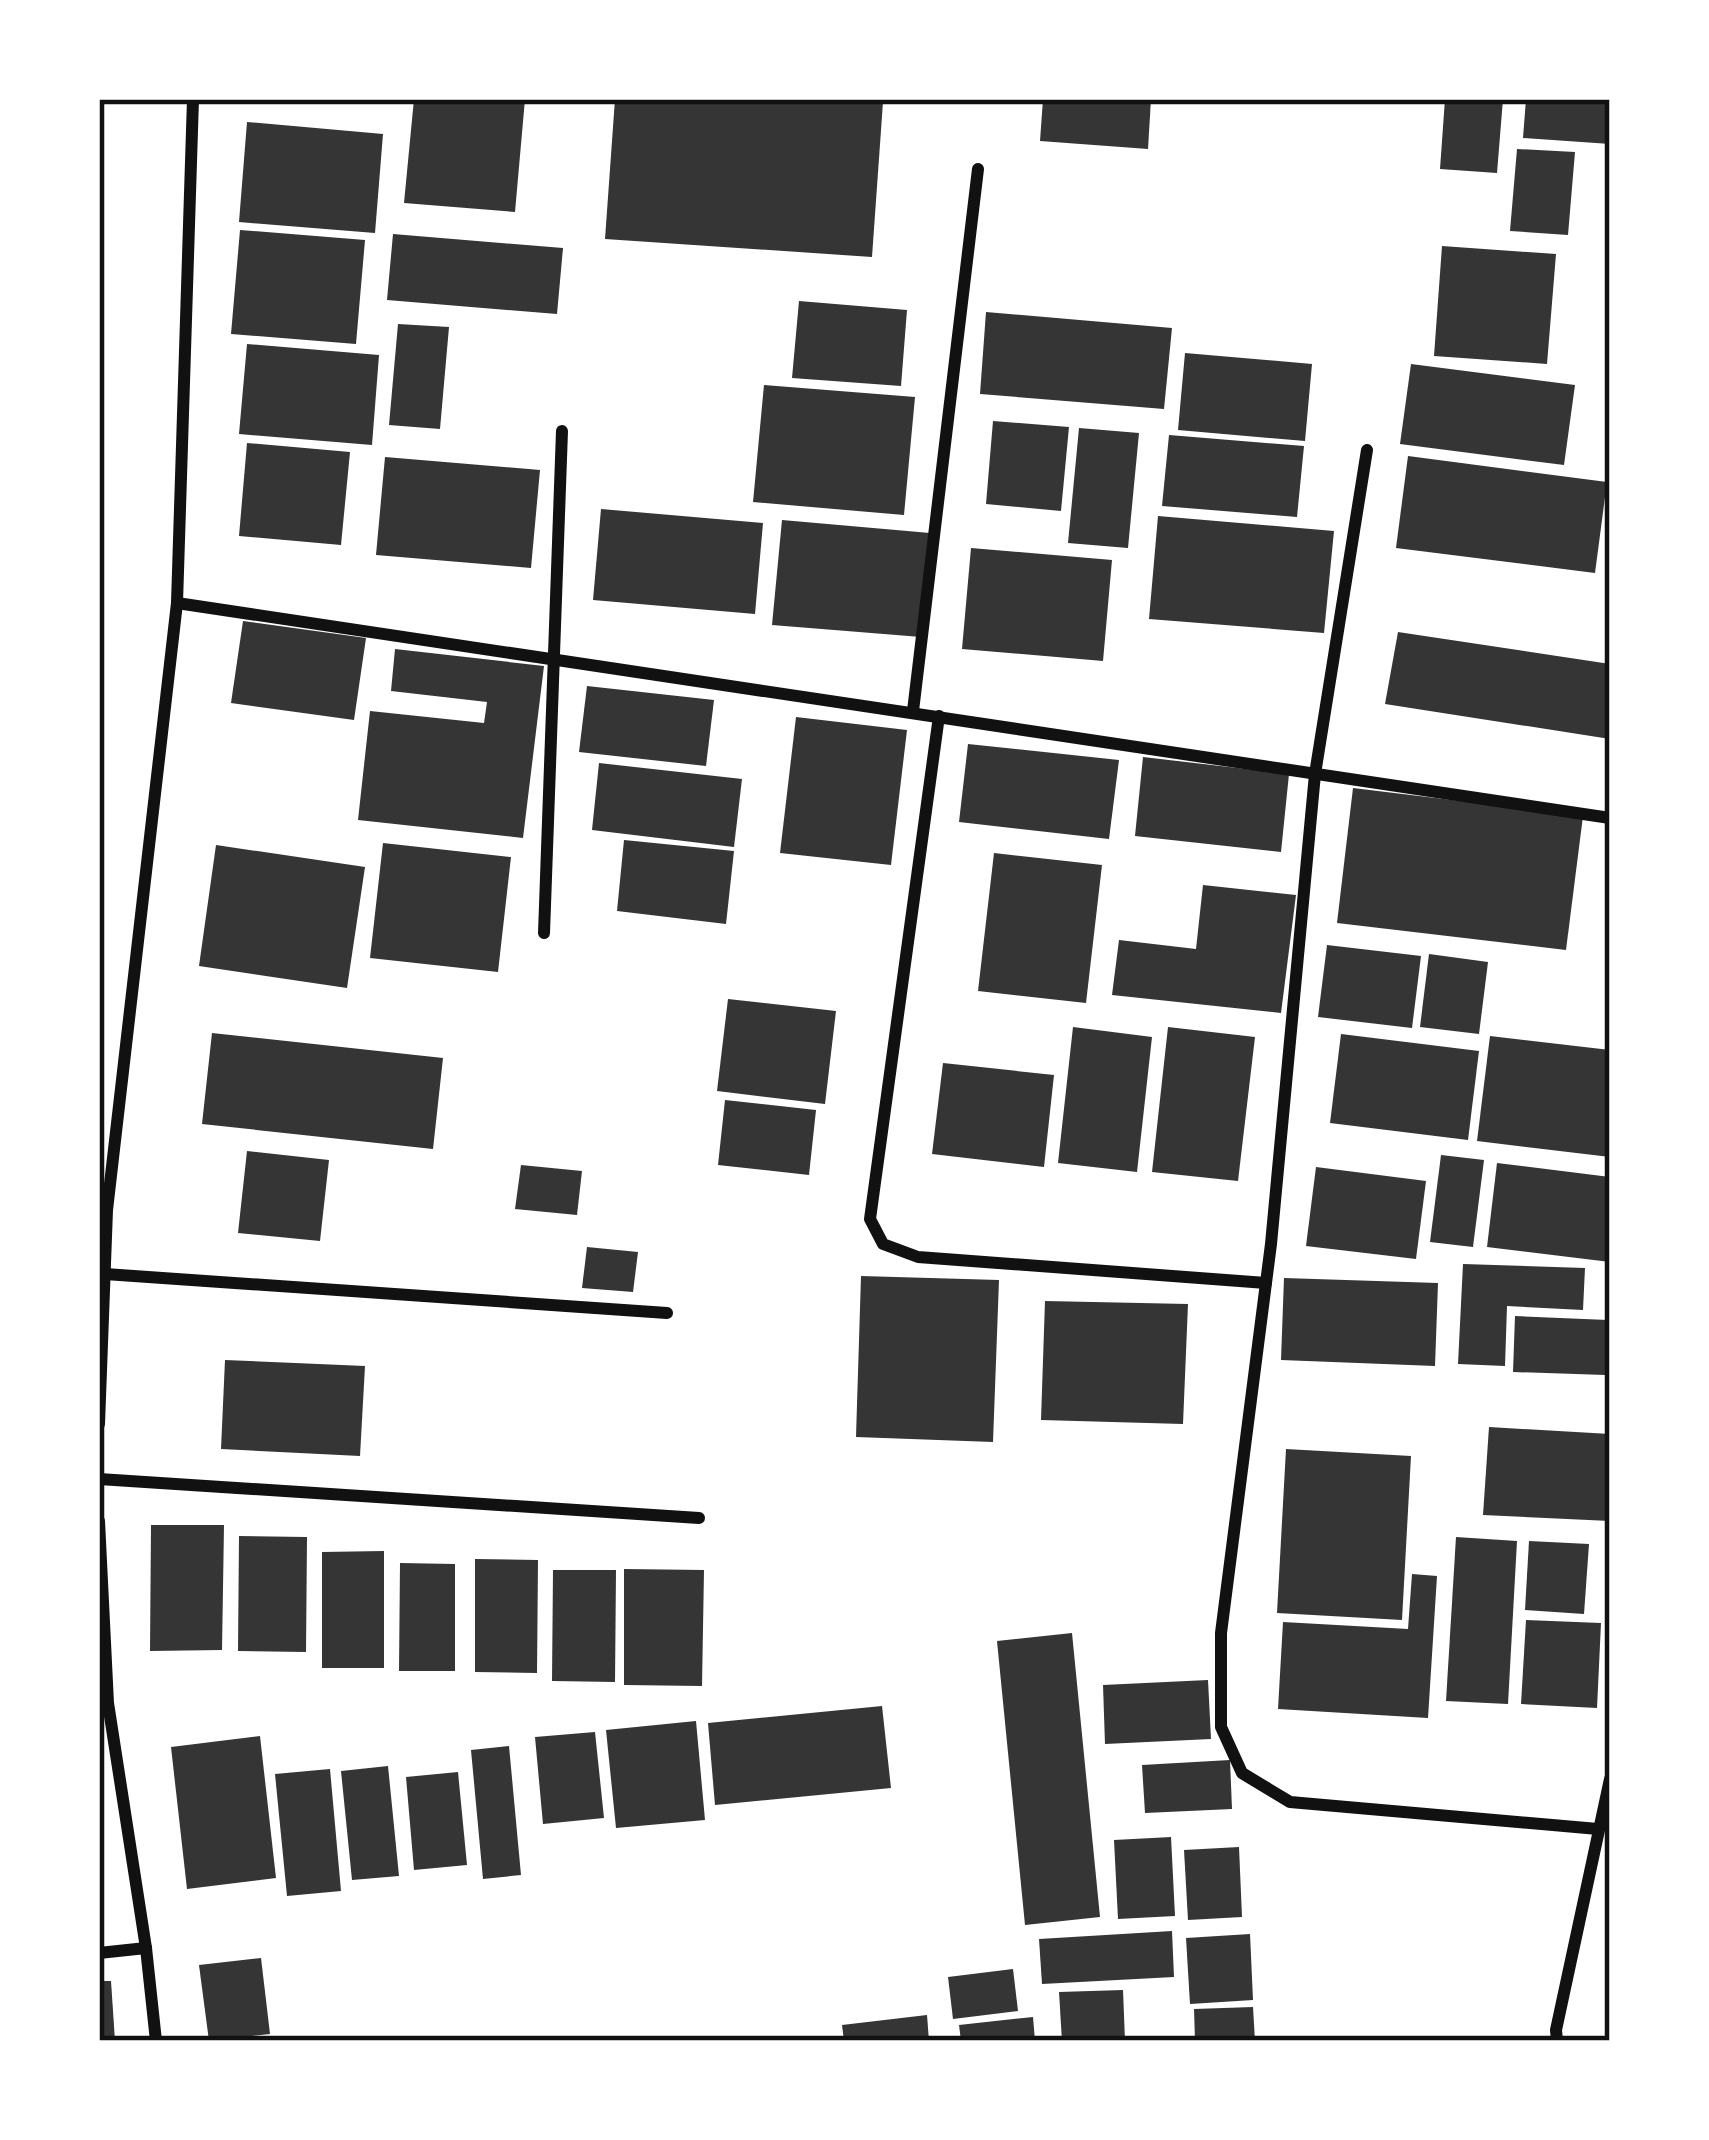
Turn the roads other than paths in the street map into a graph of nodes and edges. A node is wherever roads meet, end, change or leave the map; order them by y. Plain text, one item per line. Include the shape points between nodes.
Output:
1 (193, 99) edge
2 (978, 169) dead end
3 (562, 431) dead end
4 (1367, 450) dead end
5 (177, 603) junction
6 (554, 660) junction
7 (913, 711) junction
8 (939, 716) junction
9 (1316, 774) junction
10 (1610, 818) edge
11 (544, 933) dead end
12 (103, 1230) edge
13 (105, 1274) junction
14 (1266, 1283) junction
15 (667, 1313) dead end
16 (99, 1424) edge
17 (99, 1479) edge
18 (699, 1518) dead end
19 (99, 1521) edge
20 (1610, 1779) edge
21 (1598, 1829) junction
22 (146, 1948) junction
23 (99, 1953) edge
24 (156, 2041) edge
25 (1557, 2041) edge

1 - 5 street
2 - 7 street
3 - 6 street
4 - 9 street
5 - 6 street
5 - 12 street
6 - 7 street
6 - 11 street
7 - 8 street
8 - 9 street
8 - 14 street via 870,1219 883,1244 918,1257
9 - 10 street
9 - 14 street
12 - 13 street
13 - 15 street
13 - 16 street
14 - 21 street via 1221,1633 1220,1726 1242,1773 1290,1802
17 - 18 street
19 - 22 street via 108,1703
20 - 21 street
21 - 25 street
22 - 23 street
22 - 24 street

